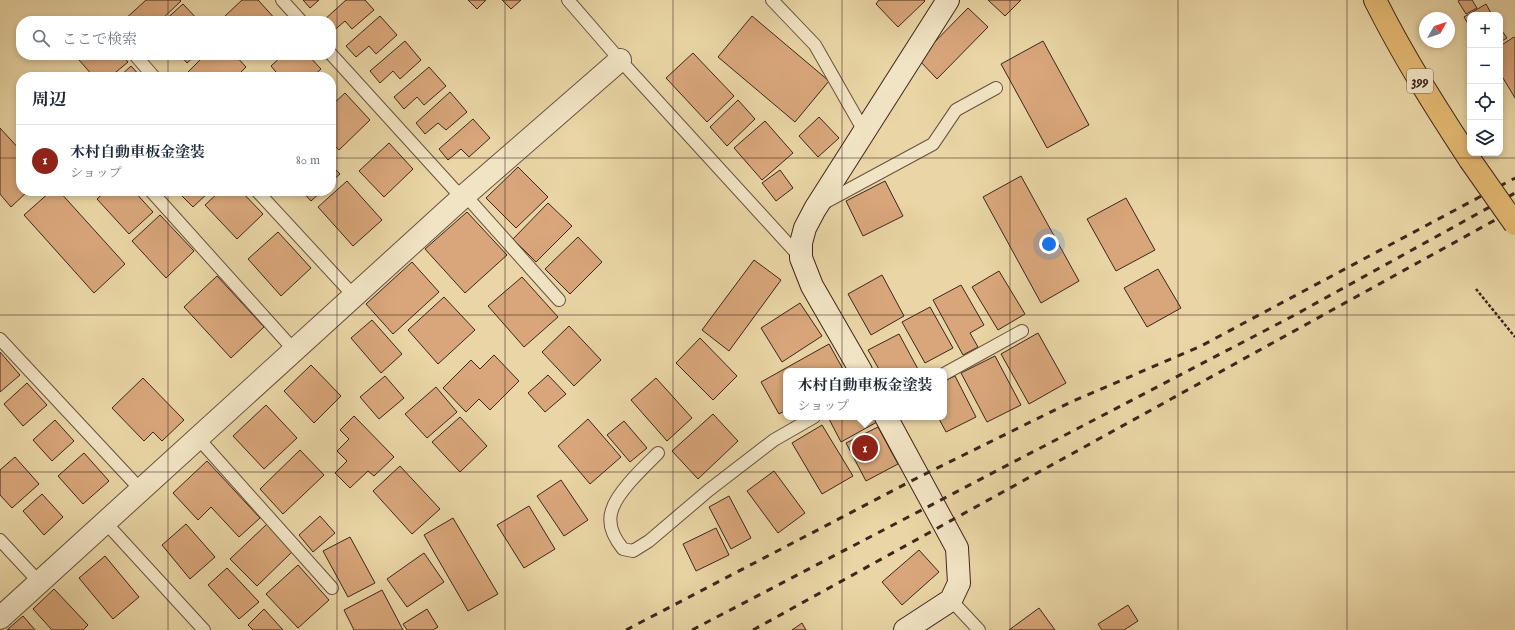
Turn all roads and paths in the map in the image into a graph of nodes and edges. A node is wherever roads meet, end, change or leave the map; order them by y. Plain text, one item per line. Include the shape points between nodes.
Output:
1 (282, 0) edge
2 (568, 0) edge
3 (772, 0) edge
4 (948, 0) edge
5 (1376, 0) edge
6 (296, 16) edge
7 (336, 59) edge
8 (139, 60) edge
9 (620, 60) junction
10 (150, 72) edge
11 (996, 88) dead end
12 (864, 131) junction
13 (155, 196) edge
14 (262, 196) edge
15 (463, 197) junction
16 (817, 207) junction
17 (1515, 224) edge
18 (801, 258) junction
19 (1476, 289) dead end
20 (354, 296) junction
21 (559, 300) dead end
22 (1022, 330) dead end
23 (1515, 337) edge
24 (0, 339) edge
25 (294, 350) junction
26 (859, 368) edge
27 (947, 372) edge
28 (809, 420) edge
29 (888, 420) edge
30 (198, 438) junction
31 (658, 453) dead end
32 (141, 490) junction
33 (105, 522) junction
34 (0, 540) edge
35 (39, 582) junction
36 (332, 588) dead end
37 (951, 600) junction
38 (0, 618) edge
39 (204, 630) edge
40 (905, 630) edge
41 (979, 630) edge

1 - 6 lane
2 - 9 lane
3 - 12 lane via 815,45
4 - 12 street
5 - 17 highway, 399, bridge via 1428,96
7 - 15 lane
8 - 10 lane
9 - 15 street
9 - 18 lane
11 - 16 lane via 956,110 933,144
12 - 16 street
13 - 25 lane
14 - 20 lane
15 - 20 street
15 - 21 lane
16 - 18 street via 805,228
18 - 26 street via 812,286
19 - 23 path
20 - 25 street
22 - 27 lane
24 - 32 lane
25 - 30 street
28 - 31 lane via 774,440 649,541 632,550 623,549 613,534 611,511 615,501 627,486
29 - 37 street via 957,548 959,583
30 - 32 street
30 - 36 lane
32 - 33 street
33 - 35 street
33 - 39 lane
34 - 35 lane
35 - 38 street
37 - 40 street
37 - 41 lane

